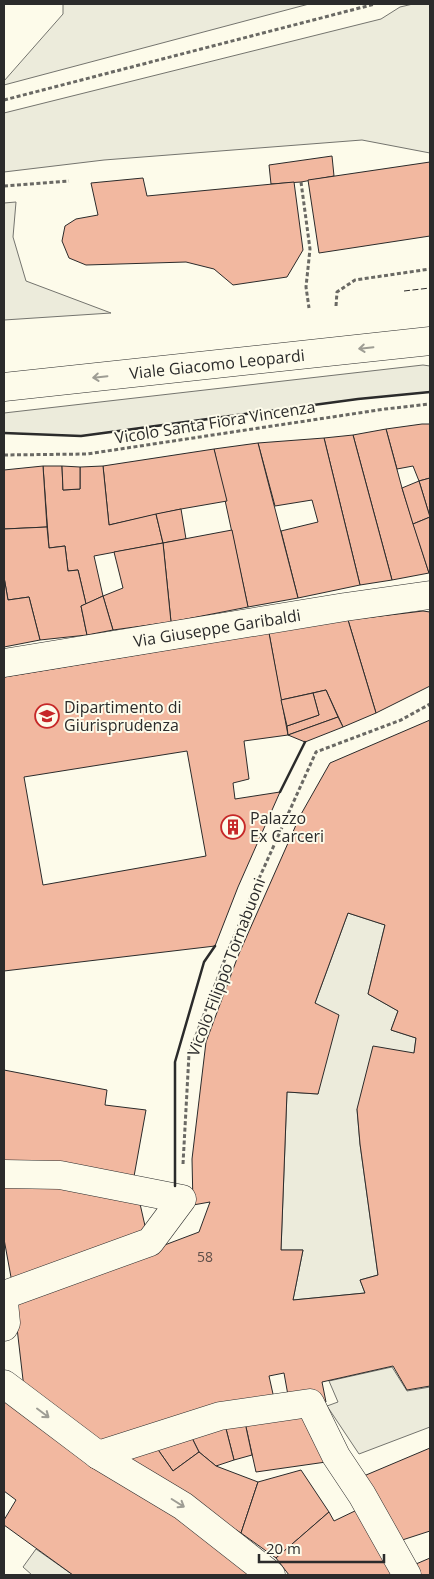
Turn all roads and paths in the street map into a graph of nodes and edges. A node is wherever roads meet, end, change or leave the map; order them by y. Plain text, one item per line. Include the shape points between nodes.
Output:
1 (375, 4) edge
2 (4, 100) edge
3 (69, 181) dead end
4 (301, 182) dead end
5 (4, 186) edge
6 (430, 269) edge
7 (336, 306) dead end
8 (309, 308) dead end
9 (425, 344) edge
10 (4, 387) edge
11 (430, 404) edge
12 (4, 455) edge
13 (430, 595) edge
14 (4, 663) edge
15 (430, 704) edge
16 (4, 1174) edge
17 (182, 1199) junction
18 (4, 1295) edge
19 (4, 1303) edge
20 (4, 1327) edge
21 (4, 1384) edge
22 (98, 1455) junction
23 (271, 1575) edge
24 (408, 1575) edge

1 - 2 path
3 - 5 path
4 - 8 path via 310,249 306,288
6 - 7 path via 354,280 336,292
9 -> 10 street, Viale Giacomo Leopardi
11 - 12 path, Vicolo Santa Fiora Vincenza via 87,454
13 - 14 street, Via Giuseppe Garibaldi
15 - 17 path, Vicolo Filippo Tornabuoni via 401,720 316,752 228,951 190,1054
16 - 17 street via 60,1175
17 - 18 street via 150,1242
19 - 20 street
21 -> 22 street
22 -> 23 street via 183,1506
22 - 24 street via 220,1416 310,1403 336,1456

